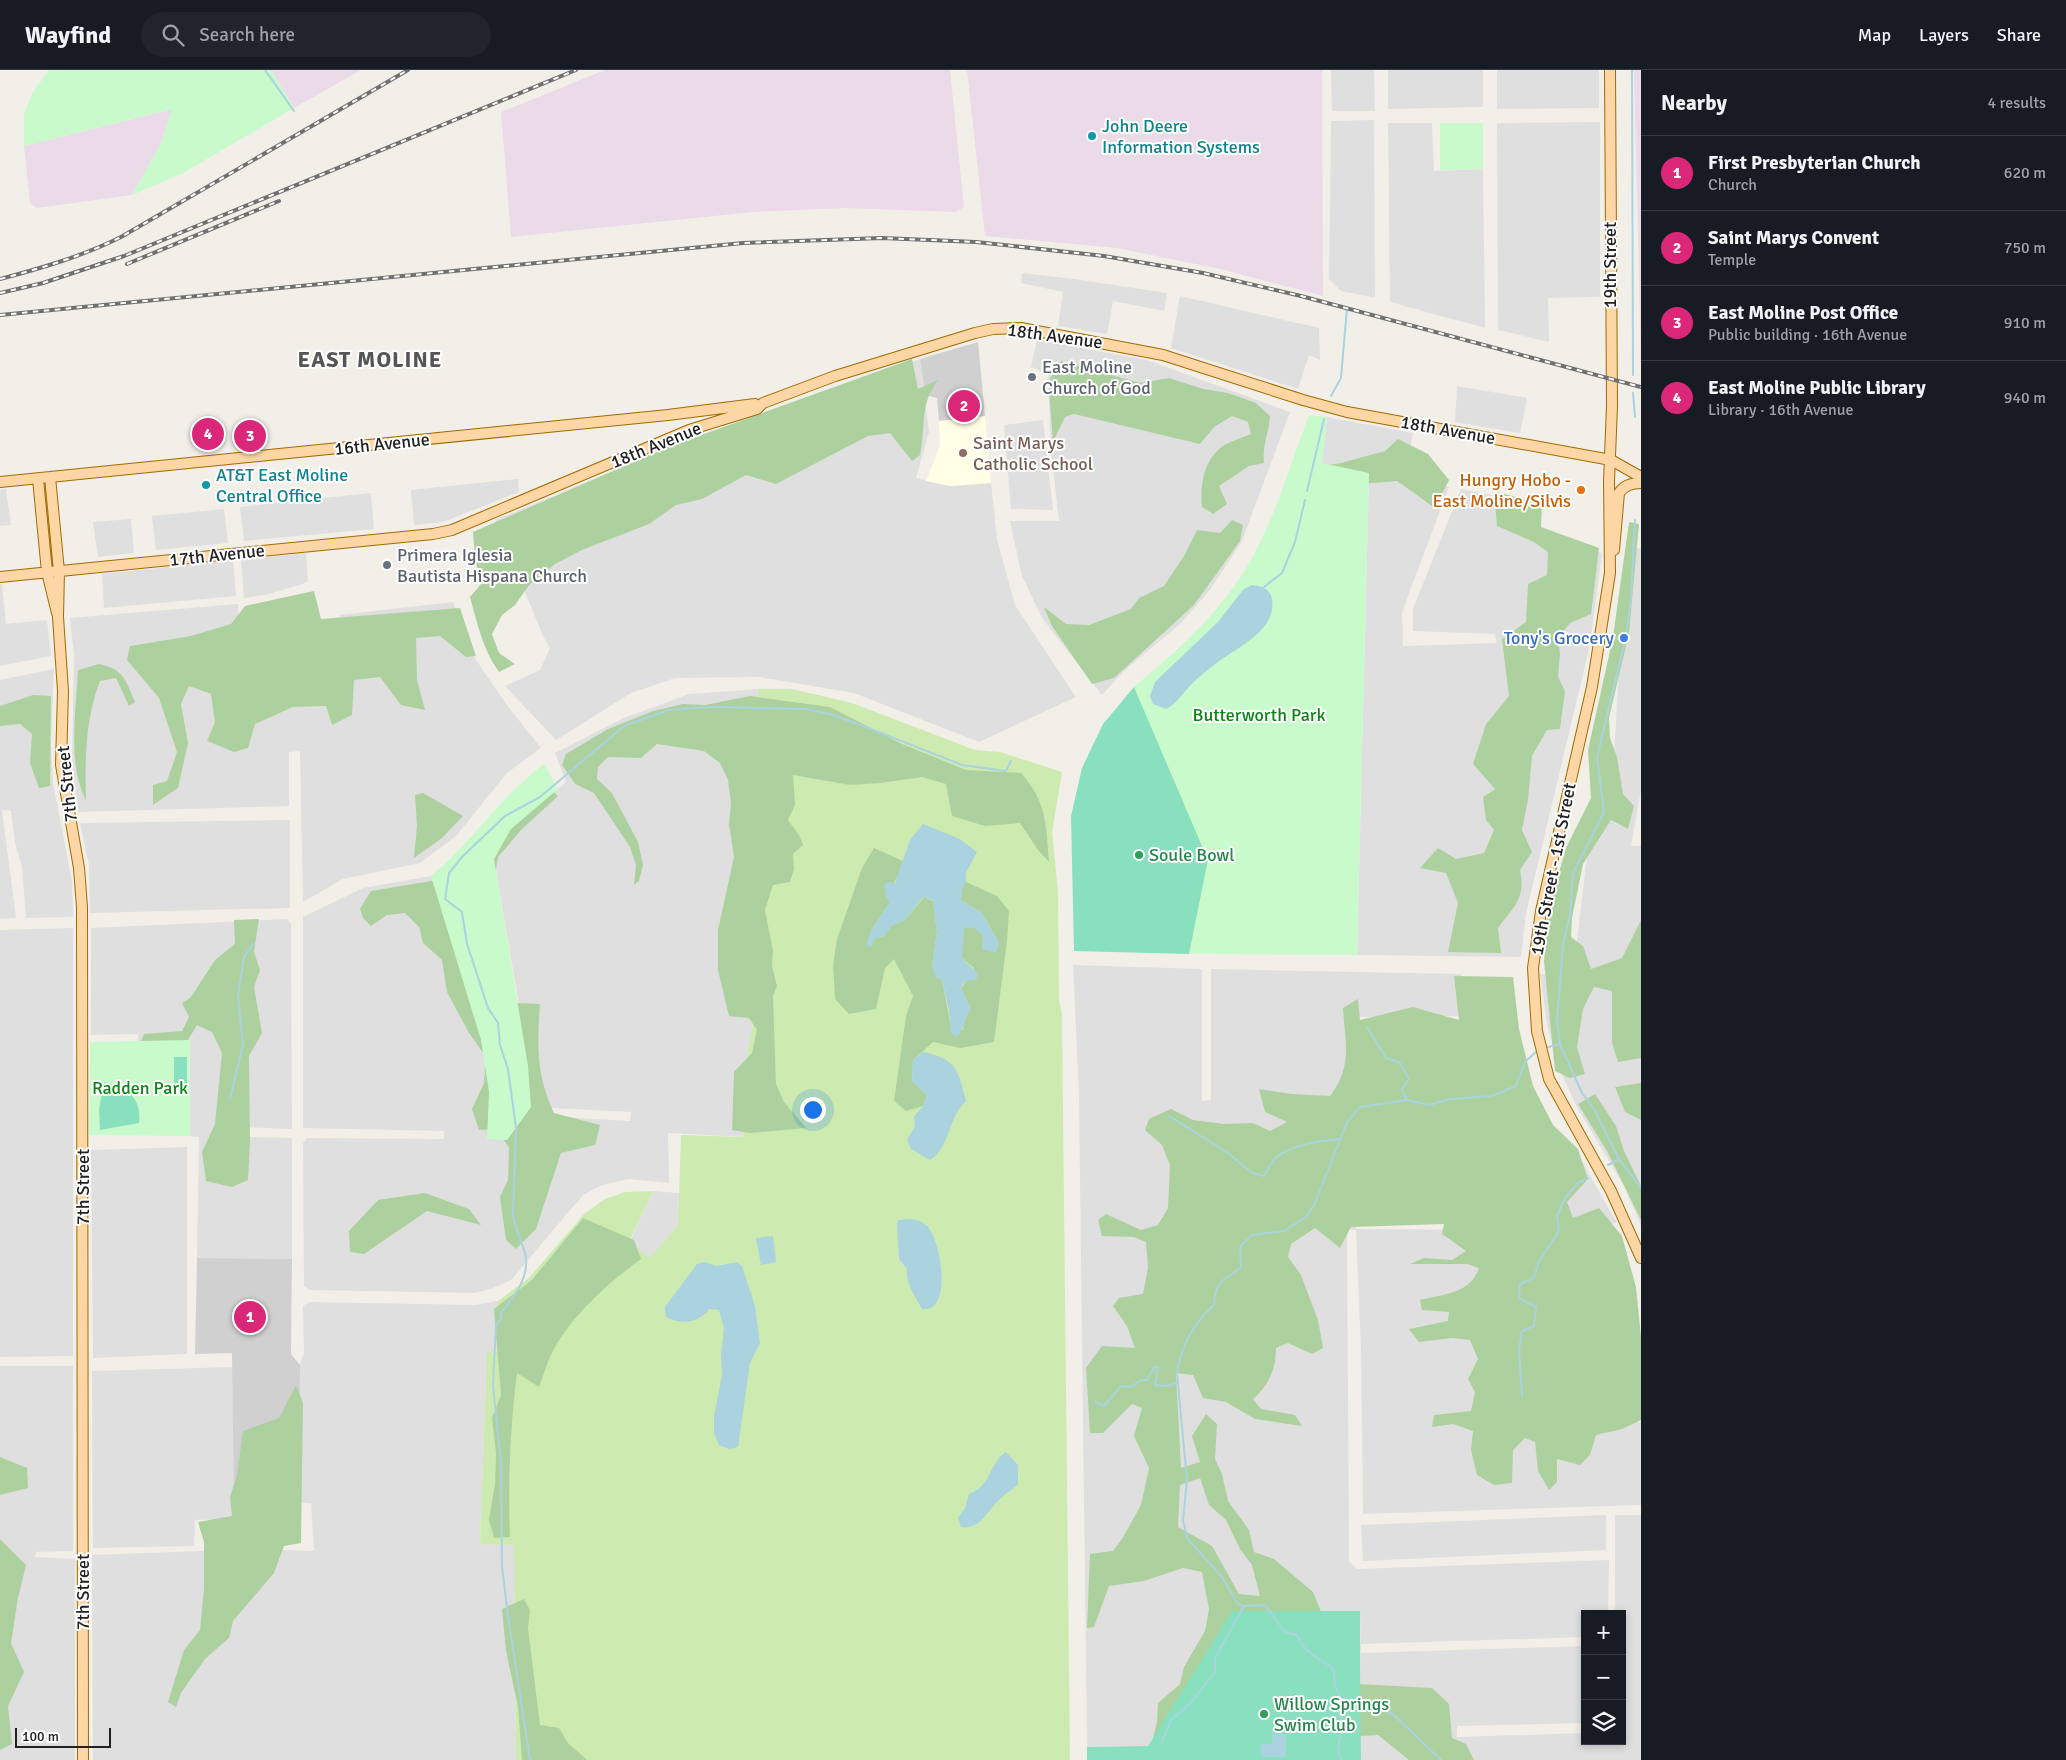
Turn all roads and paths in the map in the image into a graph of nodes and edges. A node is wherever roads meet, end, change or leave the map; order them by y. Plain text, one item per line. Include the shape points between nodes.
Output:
1 (1610, 70) edge
2 (763, 403) junction
3 (1611, 460) junction
4 (50, 477) junction
5 (1641, 478) edge
6 (38, 479) junction
7 (0, 482) edge
8 (1641, 483) edge
9 (434, 534) joint
10 (59, 571) junction
11 (47, 572) junction
12 (1610, 573) junction
13 (0, 577) edge
14 (58, 617) junction
15 (1641, 1258) edge
16 (83, 1760) edge

1 - 3 main road, 19th Street
2 - 3 main road, 18th Avenue via 835,376 975,333 1016,328 1154,352 1347,412
2 - 4 main road, 16th Avenue via 720,410
2 - 9 main road, 18th Avenue via 757,408 689,430 452,530
3 - 5 main road
3 - 12 main road, 19th Street - 1st Street
4 - 6 main road, 16th Avenue
4 - 10 main road, 7th Street
6 - 7 main road, 16th Avenue
6 - 11 main road, 7th Street
8 - 12 main road via 1627,486 1619,493
9 - 10 main road, 17th Avenue
10 - 11 main road, 17th Avenue
10 - 14 main road, 7th Street
11 - 13 main road, 17th Avenue
11 - 14 main road, 7th Street
12 - 15 main road, 19th Street - 1st Street via 1592,687 1541,911 1534,968 1538,1031 1549,1079 1611,1191
14 - 16 main road, 7th Street via 63,692 61,766 79,868 82,907

